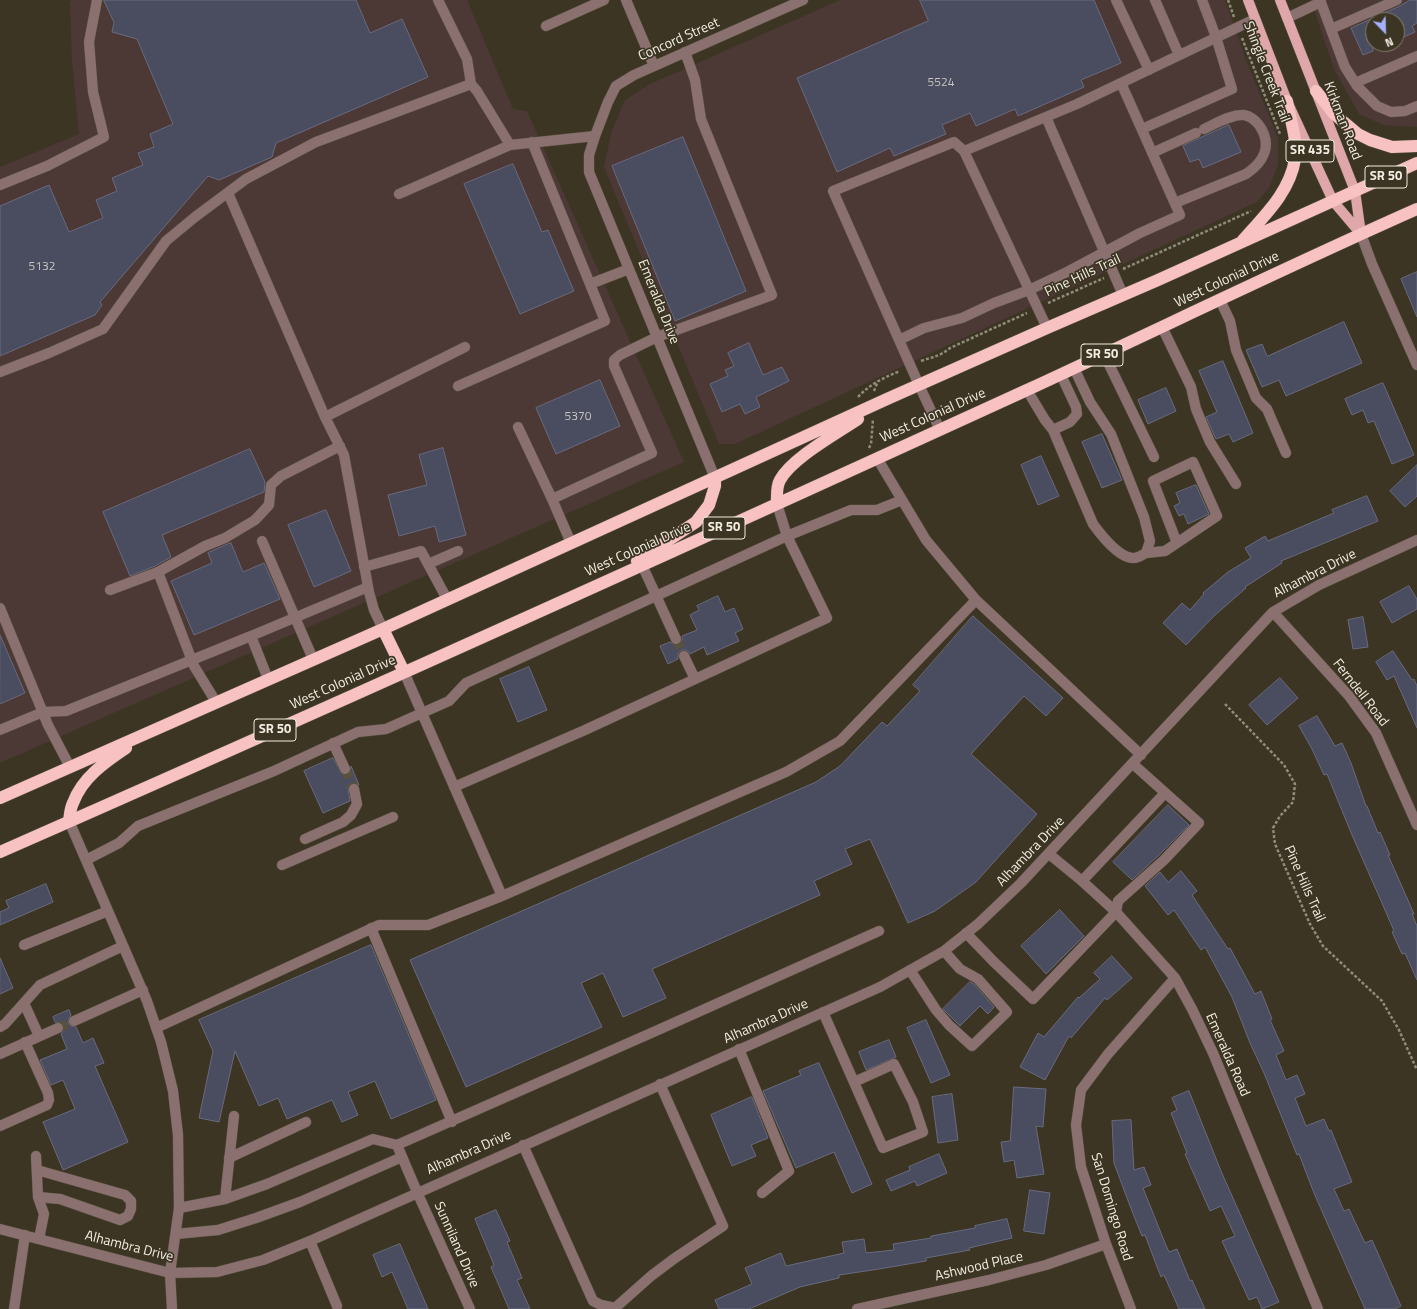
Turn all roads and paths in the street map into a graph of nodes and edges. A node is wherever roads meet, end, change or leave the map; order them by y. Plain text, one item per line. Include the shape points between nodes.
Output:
1 (96, 0) edge
2 (438, 0) edge
3 (604, 0) edge
4 (626, 0) edge
5 (803, 0) edge
6 (1116, 0) edge
7 (1155, 0) edge
8 (1202, 0) edge
9 (1228, 0) edge
10 (1248, 0) edge
11 (1280, 0) edge
12 (1397, 0) edge
13 (1320, 1) edge
14 (1287, 18) junction
15 (1255, 19) junction
16 (546, 26) dead end
17 (1238, 27) junction
18 (1331, 29) junction
19 (1216, 37) junction
20 (685, 52) junction
21 (1179, 55) junction
22 (1417, 56) edge
23 (654, 66) junction
24 (1149, 70) junction
25 (1121, 83) junction
26 (1355, 83) junction
27 (471, 84) junction
28 (1316, 91) junction
29 (1287, 101) junction
30 (1417, 106) edge
31 (1046, 117) junction
32 (1142, 129) junction
33 (595, 136) junction
34 (1284, 138) dead end
35 (532, 142) junction
36 (510, 144) junction
37 (1417, 146) edge
38 (964, 151) junction
39 (1152, 153) junction
40 (1417, 163) edge
41 (0, 185) edge
42 (1355, 191) junction
43 (228, 193) junction
44 (399, 194) dead end
45 (1333, 201) junction
46 (1175, 203) junction
47 (1417, 209) edge
48 (1254, 210) dead end
49 (1361, 234) junction
50 (1240, 244) junction
51 (1104, 252) junction
52 (629, 269) junction
53 (1113, 274) junction
54 (590, 284) junction
55 (1029, 290) junction
56 (1122, 295) junction
57 (1220, 300) junction
58 (1038, 308) junction
59 (1162, 327) junction
60 (1047, 328) junction
61 (657, 337) junction
62 (898, 340) junction
63 (464, 347) dead end
64 (1104, 354) junction
65 (1417, 365) edge
66 (910, 366) junction
67 (1074, 368) junction
68 (0, 372) edge
69 (1060, 374) junction
70 (919, 385) junction
71 (458, 386) dead end
72 (1027, 390) junction
73 (872, 395) dead end
74 (887, 399) junction
75 (872, 416) dead end
76 (325, 417) junction
77 (518, 426) dead end
78 (940, 430) junction
79 (1053, 430) junction
80 (340, 446) junction
81 (868, 450) dead end
82 (1286, 453) dead end
83 (1154, 457) dead end
84 (877, 458) junction
85 (715, 478) junction
86 (1236, 484) dead end
87 (552, 499) junction
88 (902, 500) junction
89 (777, 504) junction
90 (787, 536) junction
91 (1417, 540) edge
92 (262, 542) dead end
93 (571, 543) junction
94 (1177, 543) junction
95 (458, 551) dead end
96 (1146, 553) junction
97 (428, 564) junction
98 (642, 565) junction
99 (364, 567) junction
100 (158, 572) junction
101 (606, 581) junction
102 (368, 587) junction
103 (110, 590) dead end
104 (657, 597) junction
105 (447, 599) junction
106 (976, 600) junction
107 (0, 608) edge
108 (1273, 612) junction
109 (295, 618) junction
110 (382, 629) junction
111 (251, 636) junction
112 (676, 639) tunnel mouth
113 (684, 656) tunnel mouth
114 (313, 659) junction
115 (192, 660) junction
116 (404, 672) junction
117 (268, 679) junction
118 (695, 679) junction
119 (216, 702) junction
120 (1225, 704) dead end
121 (43, 712) junction
122 (422, 713) junction
123 (0, 730) edge
124 (152, 730) junction
125 (333, 743) junction
126 (1141, 755) junction
127 (1133, 764) junction
128 (70, 767) junction
129 (345, 769) tunnel mouth
130 (454, 787) junction
131 (354, 789) tunnel mouth
132 (1165, 793) junction
133 (0, 798) edge
134 (393, 817) dead end
135 (69, 821) junction
136 (1417, 825) edge
137 (305, 839) dead end
138 (0, 852) edge
139 (1049, 854) junction
140 (86, 860) junction
141 (282, 865) dead end
142 (1082, 881) junction
143 (502, 896) junction
144 (108, 911) junction
145 (1116, 912) junction
146 (372, 928) junction
147 (879, 930) dead end
148 (966, 933) junction
149 (24, 945) dead end
150 (123, 946) junction
151 (944, 951) junction
152 (910, 970) junction
153 (1174, 978) junction
154 (142, 990) junction
155 (24, 1003) junction
156 (823, 1012) junction
157 (74, 1021) tunnel mouth
158 (0, 1027) edge
159 (58, 1028) tunnel mouth
160 (156, 1028) junction
161 (39, 1036) junction
162 (25, 1042) junction
163 (739, 1049) junction
164 (0, 1054) edge
165 (1417, 1070) edge
166 (854, 1082) junction
167 (660, 1084) junction
168 (234, 1116) dead end
169 (306, 1122) dead end
170 (452, 1122) junction
171 (0, 1126) edge
172 (523, 1145) junction
173 (397, 1146) junction
174 (36, 1156) dead end
175 (402, 1157) junction
176 (229, 1158) junction
177 (37, 1170) junction
178 (417, 1192) junction
179 (762, 1193) dead end
180 (38, 1196) junction
181 (225, 1199) junction
182 (179, 1208) junction
183 (0, 1228) edge
184 (176, 1234) junction
185 (25, 1235) junction
186 (39, 1239) junction
187 (310, 1241) junction
188 (1106, 1244) junction
189 (170, 1273) junction
190 (337, 1306) dead end
191 (14, 1309) edge
192 (172, 1309) edge
193 (470, 1309) edge
194 (857, 1309) edge
195 (1131, 1309) edge
196 (1318, 1309) edge

1 - 41 street via 89,42 93,92 104,137 47,166
2 - 27 street via 467,59
3 - 16 street
4 - 23 street
5 - 20 street, Concord Street
6 - 24 street
7 - 21 street
8 - 19 street
9 - 17 path, Shingle Creek Trail
10 - 15 main road, SR 435
11 - 14 main road, Kirkman Road / SR 435
12 - 18 street
13 - 14 street
13 - 18 street
14 - 28 main road, Kirkman Road / SR 435
15 - 17 street
15 - 29 main road, SR 435
17 - 19 street
17 - 34 path, Shingle Creek Trail via 1279,133
18 - 26 street via 1345,66
19 - 21 street
19 - 32 street via 1232,89
20 - 23 street, Concord Street
20 - 61 street via 694,80 701,119 772,295
21 - 24 street
22 - 26 street
23 - 33 street, Concord Street via 616,86
24 - 25 street
25 - 31 street
25 - 32 street
26 - 30 street via 1377,106 1391,112 1405,111
27 - 36 street
27 - 43 street via 316,142 246,179
28 - 37 highway via 1334,114 1358,134 1392,147
28 - 42 main road, Kirkman Road / SR 435
29 - 45 main road, SR 435
29 - 50 highway via 1295,139 1296,158 1292,171 1278,201
31 - 38 street
31 - 51 street
32 - 39 street
33 - 35 street
33 - 52 street, Emeralda Drive via 589,155 589,172
35 - 36 street
35 - 54 street
36 - 44 street
38 - 55 street
38 - 62 street via 954,142 833,190
39 - 46 street
39 - 46 street via 1235,117 1245,115 1252,118 1262,130 1266,143 1264,156 1258,164 1246,174
40 - 42 highway, West Colonial Drive / SR 50
42 - 45 highway, West Colonial Drive / SR 50
42 - 49 main road, Kirkman Road / SR 435
43 - 68 street via 166,241 104,329
43 - 76 street
45 - 49 main road, SR 435
45 - 50 highway, West Colonial Drive / SR 50
46 - 51 street via 1180,215
47 - 49 highway, West Colonial Drive / SR 50
48 - 53 path, Pine Hills Trail
49 - 57 highway, West Colonial Drive / SR 50
49 - 65 street
50 - 56 highway, West Colonial Drive / SR 50
51 - 53 street
51 - 55 street
52 - 54 street
52 - 61 street, Emeralda Drive
53 - 56 street
53 - 58 path, Pine Hills Trail
54 - 71 street via 606,321
55 - 58 street
55 - 62 street via 962,318 924,328
56 - 60 highway, West Colonial Drive / SR 50
57 - 59 highway, West Colonial Drive / SR 50
57 - 82 street via 1230,321 1236,350 1256,398 1267,409
58 - 60 street
58 - 66 path, Pine Hills Trail via 944,353
59 - 64 highway, West Colonial Drive / SR 50
59 - 86 street via 1191,387 1196,409 1210,442
60 - 70 highway, West Colonial Drive / SR 50
61 - 85 street, Emeralda Drive
61 - 87 street via 614,360 614,366 652,453
62 - 66 street
63 - 76 street
64 - 67 highway, West Colonial Drive / SR 50
64 - 83 street
66 - 70 street
66 - 73 path, Pine Hills Trail via 879,380
67 - 69 highway, West Colonial Drive / SR 50
67 - 96 street via 1090,402 1111,434 1144,517 1150,541
69 - 72 highway, West Colonial Drive / SR 50
69 - 79 street via 1077,414 1070,422
70 - 74 highway, West Colonial Drive / SR 50
70 - 78 street
72 - 78 highway, West Colonial Drive / SR 50
72 - 79 street
74 - 85 highway, West Colonial Drive / SR 50
74 - 89 highway via 793,463 780,480 776,492
75 - 81 path via 873,429
76 - 80 street
77 - 87 street
78 - 84 highway, West Colonial Drive / SR 50
79 - 96 street via 1098,531 1126,558 1136,559
80 - 99 street via 344,455
80 - 100 street via 281,476 271,484 269,505 255,520
84 - 88 street
84 - 89 highway, West Colonial Drive / SR 50
85 - 93 highway, West Colonial Drive / SR 50
85 - 101 highway via 709,505 696,522
87 - 93 street
88 - 90 street via 877,510 851,510
88 - 106 street via 926,540
89 - 90 street
89 - 98 highway, West Colonial Drive / SR 50
90 - 104 street
90 - 118 street via 827,618
91 - 108 street, Alhambra Drive via 1319,585
92 - 109 street
93 - 105 highway, West Colonial Drive / SR 50
94 - 94 street via 1216,516 1193,462 1153,481
94 - 96 street via 1165,551
95 - 97 street
97 - 99 street via 421,552
97 - 105 street
98 - 101 highway, West Colonial Drive / SR 50
98 - 104 street
99 - 102 street
100 - 103 street
100 - 115 street
101 - 116 highway, West Colonial Drive / SR 50
102 - 109 street
102 - 110 street
104 - 112 street
104 - 122 street via 466,683 449,701
105 - 110 highway, West Colonial Drive / SR 50
106 - 126 street
106 - 143 street via 840,742 786,772
107 - 121 street
108 - 126 street, Alhambra Drive
108 - 136 street, Ferndell Road via 1349,696 1376,732
109 - 111 street
109 - 114 street
110 - 114 highway, West Colonial Drive / SR 50
110 - 116 highway
111 - 115 street
111 - 117 street
113 - 118 street
114 - 117 highway, West Colonial Drive / SR 50
115 - 119 street
115 - 121 street via 66,711
116 - 122 street
116 - 135 highway, West Colonial Drive / SR 50
117 - 119 highway, West Colonial Drive / SR 50
118 - 130 street
119 - 124 highway, West Colonial Drive / SR 50
120 - 165 path, Pine Hills Trail via 1284,765 1295,784 1294,802 1280,816 1273,828 1275,844 1310,924 1323,946 1382,1001 1399,1030
121 - 123 street
121 - 128 street
122 - 125 street via 386,729 358,732
122 - 130 street
124 - 128 highway, West Colonial Drive / SR 50
124 - 135 highway via 104,763 82,786 72,804
125 - 129 street
125 - 140 street via 274,771 138,826 119,843
126 - 127 street, Alhambra Drive
127 - 132 street
127 - 139 street, Alhambra Drive
128 - 133 highway, West Colonial Drive / SR 50
130 - 143 street
131 - 137 street via 357,804 351,815 343,822
132 - 142 street
132 - 145 street via 1199,823 1164,860 1118,902
134 - 141 street
135 - 138 highway, West Colonial Drive / SR 50
135 - 140 street
139 - 142 street, Emeralda Road
139 - 148 street, Alhambra Drive via 1022,883
140 - 144 street
142 - 145 street, Emeralda Road
143 - 146 street via 428,926 379,925
144 - 149 street
144 - 150 street
145 - 148 street via 1033,999
145 - 153 street, Emeralda Road
146 - 160 street
146 - 170 street
147 - 170 street
148 - 151 street, Alhambra Drive
150 - 154 street
150 - 155 street via 40,985
151 - 152 street, Alhambra Drive
151 - 152 street via 960,969 978,979 1007,1012 972,1046 936,1010
152 - 156 street, Alhambra Drive via 880,987
153 - 188 street, San Domingo Road via 1108,1054 1081,1090 1076,1125 1080,1167
153 - 196 street, Emeralda Road via 1213,1053
154 - 157 street
154 - 160 street
155 - 158 street
155 - 161 street
156 - 163 street, Alhambra Drive
156 - 166 street
159 - 161 street
160 - 182 street via 173,1091 178,1135
161 - 162 street
162 - 164 street
162 - 171 street via 49,1100 47,1105
163 - 167 street, Alhambra Drive
163 - 179 street via 790,1171
166 - 166 street via 883,1148 922,1132 913,1102 894,1064
167 - 172 street, Alhambra Drive
167 - 172 street via 723,1226 651,1276 615,1308 601,1306 593,1300
168 - 176 street
169 - 176 street
170 - 173 street
172 - 178 street, Alhambra Drive
173 - 175 street, Sunniland Drive
173 - 181 street via 373,1139
174 - 177 street
175 - 178 street, Sunniland Drive
175 - 184 street via 300,1202 256,1218 218,1230
176 - 181 street
177 - 180 street
177 - 180 street via 125,1195 131,1201 132,1209 128,1216 120,1220 60,1199
178 - 187 street, Alhambra Drive
178 - 193 street, Sunniland Drive
180 - 186 street via 44,1214
181 - 182 street
182 - 184 street
183 - 185 street, Alhambra Drive
184 - 189 street
185 - 186 street, Alhambra Drive
185 - 191 street
186 - 189 street, Alhambra Drive
187 - 189 street, Alhambra Drive via 263,1260 217,1272
187 - 190 street
188 - 194 street, Ashwood Place via 1046,1265 989,1280
188 - 195 street, San Domingo Road
189 - 192 street

